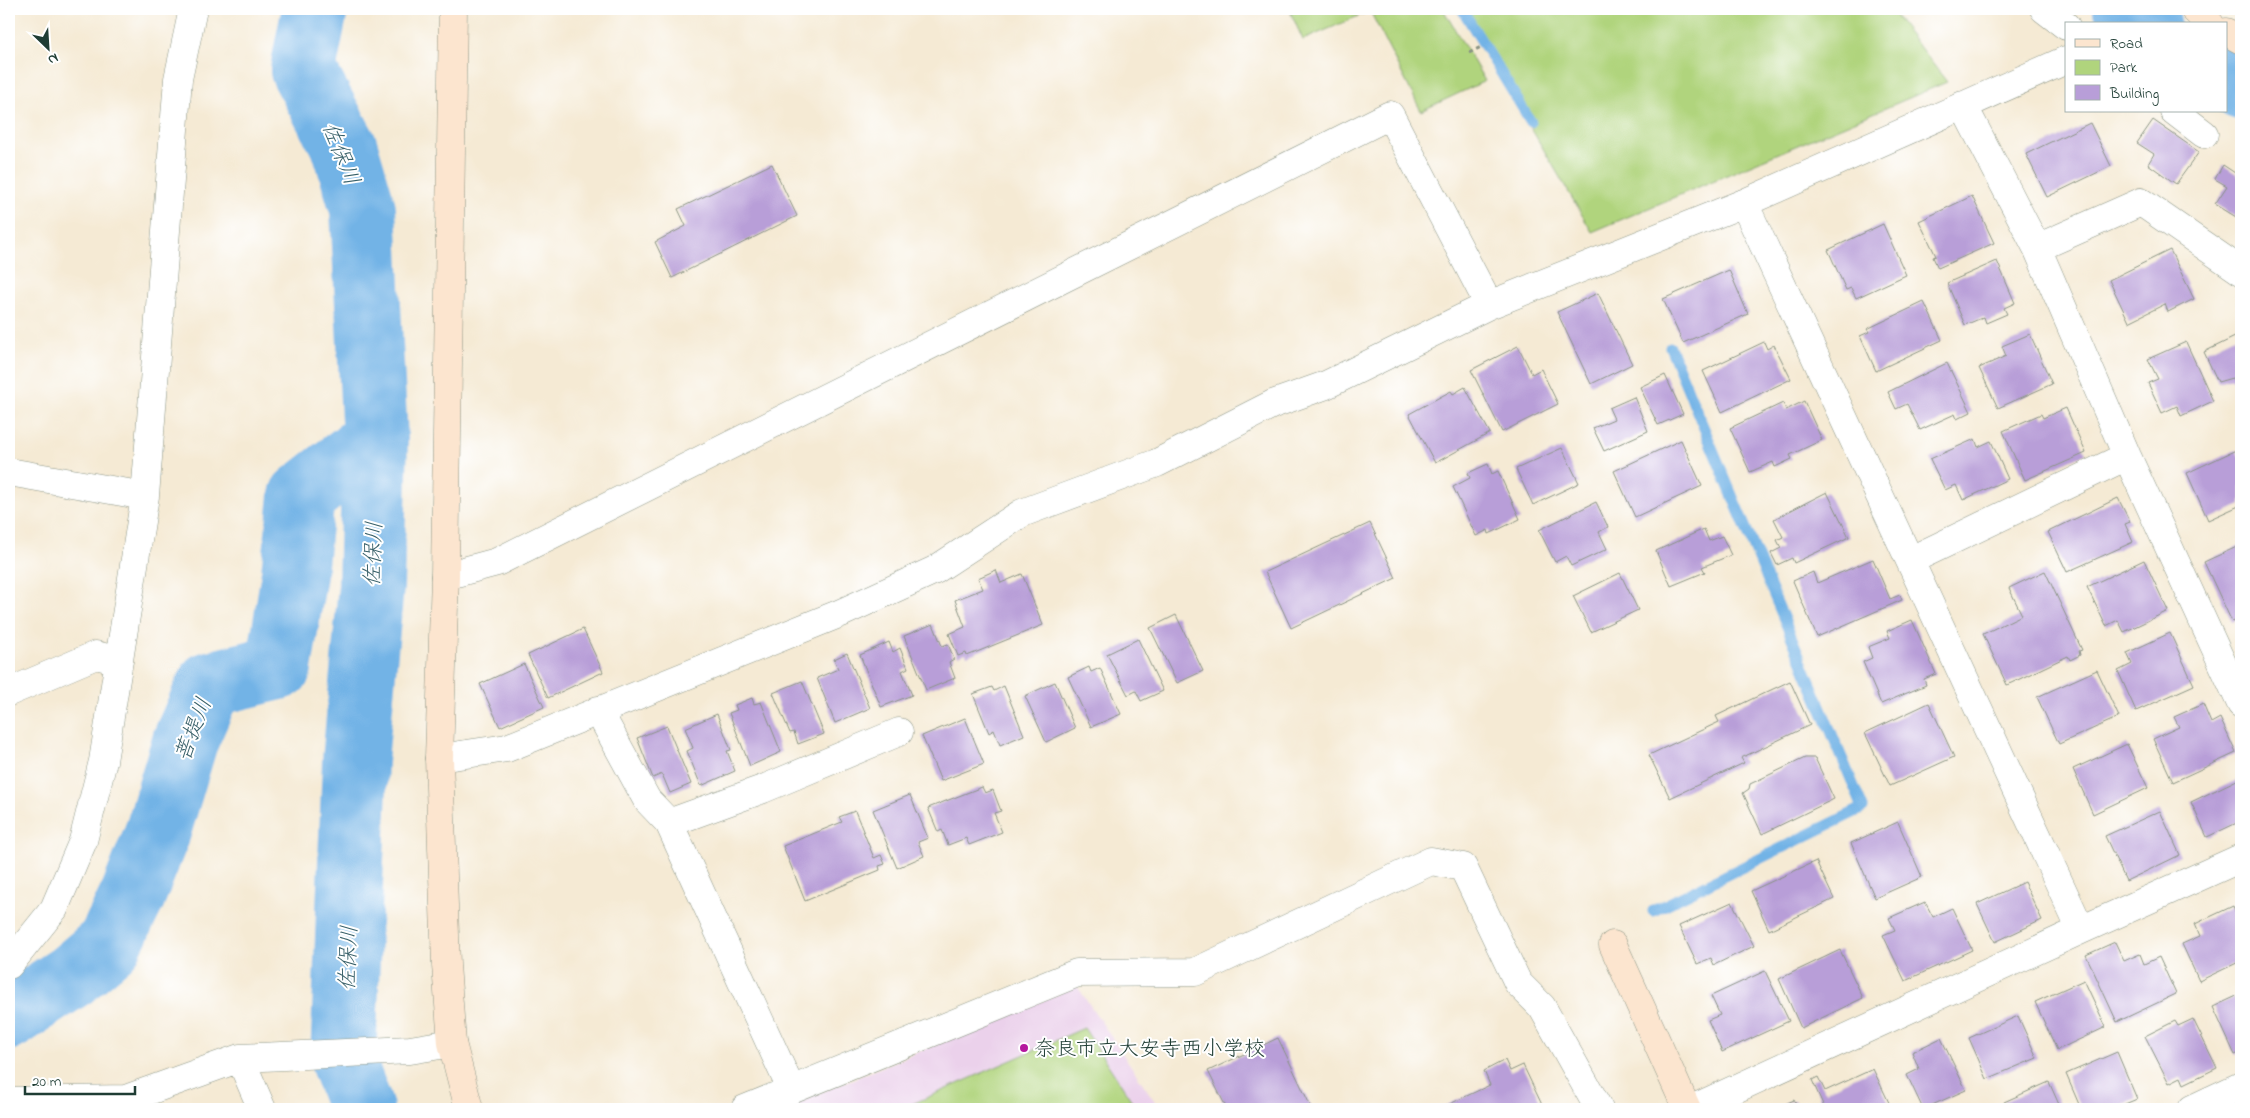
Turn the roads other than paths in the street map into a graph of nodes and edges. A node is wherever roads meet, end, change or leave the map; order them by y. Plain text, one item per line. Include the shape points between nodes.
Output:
1 (193, 9) edge
2 (453, 9) edge
3 (2044, 9) edge
4 (2194, 9) edge
5 (2208, 22) edge
6 (2065, 25) edge
7 (2228, 33) edge
8 (2241, 40) edge
9 (2065, 60) edge
10 (1963, 106) junction
11 (2175, 112) edge
12 (2204, 134) dead end
13 (1744, 203) junction
14 (2037, 248) junction
15 (2241, 271) edge
16 (1489, 305) junction
17 (2127, 456) junction
18 (9, 472) edge
19 (145, 496) junction
20 (1911, 560) junction
21 (445, 576) junction
22 (119, 661) junction
23 (11, 685) edge
24 (2241, 704) edge
25 (598, 710) junction
26 (899, 732) dead end
27 (439, 758) junction
28 (669, 823) junction
29 (2241, 858) edge
30 (2081, 930) junction
31 (1612, 945) dead end
32 (9, 965) edge
33 (452, 1044) junction
34 (253, 1057) junction
35 (2241, 1086) edge
36 (791, 1089) junction
37 (9, 1101) edge
38 (262, 1109) edge
39 (469, 1109) edge
40 (745, 1109) edge
41 (1599, 1109) edge
42 (1687, 1109) edge
43 (1692, 1109) edge
44 (2192, 1109) edge

1 - 19 street via 178,79
2 - 21 street
3 - 6 street
4 - 5 street
7 - 8 street
9 - 10 street
10 - 13 street
10 - 14 street
11 - 12 street
13 - 16 street
13 - 20 street
14 - 15 street via 2141,202
14 - 17 street
16 - 21 street via 1390,115 497,562
16 - 25 street via 1326,385 1273,404 1157,463 1022,513 935,570 850,609
17 - 20 street
17 - 24 street
18 - 19 street
19 - 22 street
20 - 30 street
21 - 27 street
22 - 23 street via 96,655
22 - 32 street via 103,761 83,841 54,909
25 - 27 street via 507,748
25 - 28 street via 647,800
26 - 28 street via 763,789
27 - 33 street
28 - 36 street
29 - 30 street
30 - 43 street
31 - 42 street
33 - 34 street via 410,1050
33 - 39 street
34 - 37 street via 126,1099
34 - 38 street
35 - 44 street
36 - 40 street
36 - 41 street via 1077,973 1195,972 1431,861 1464,867 1518,982 1542,1007

